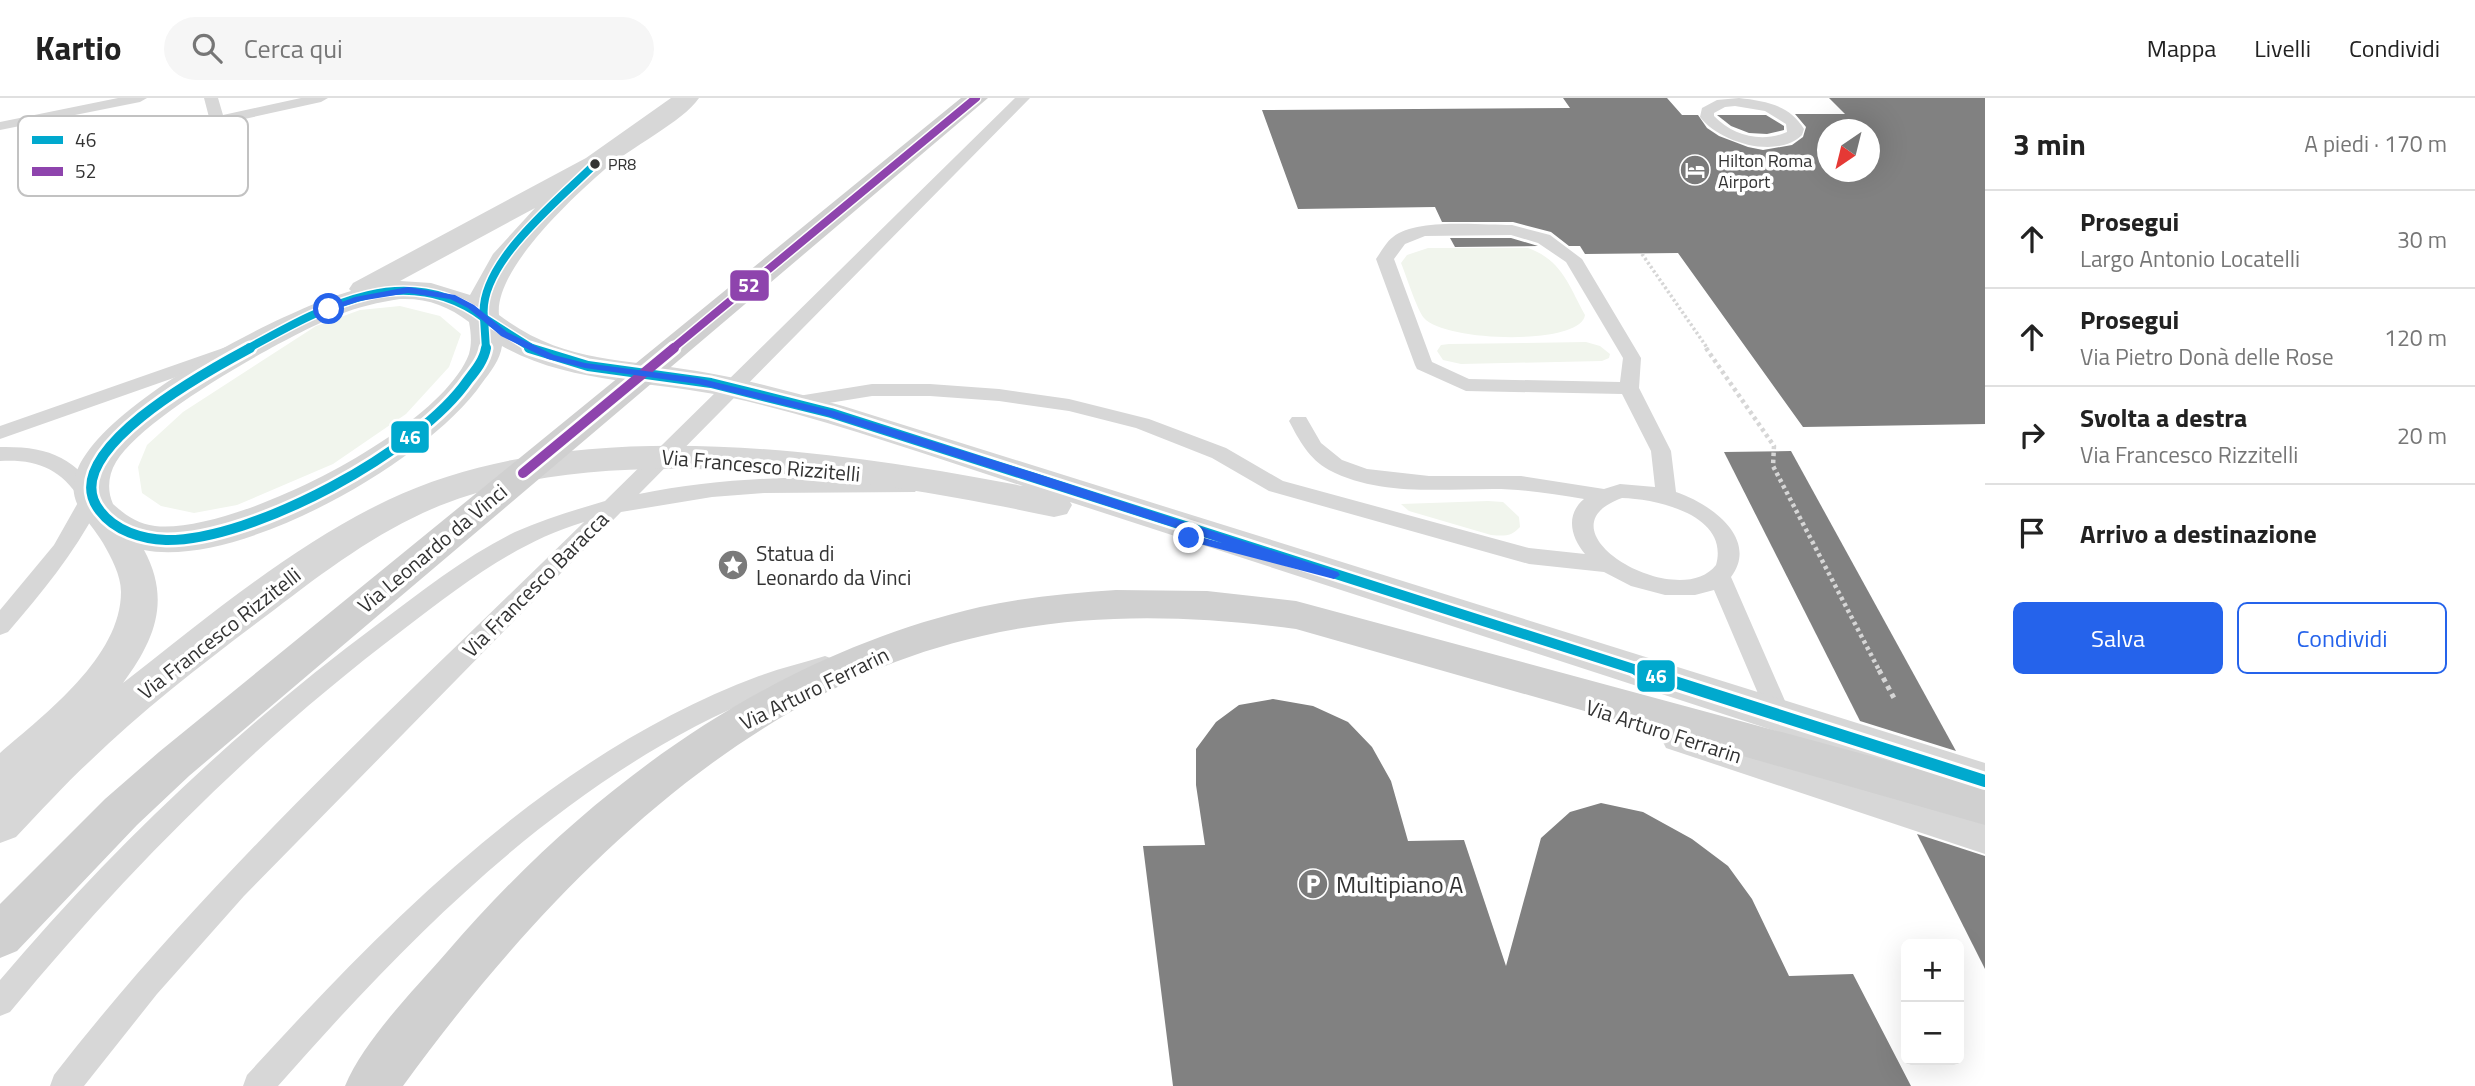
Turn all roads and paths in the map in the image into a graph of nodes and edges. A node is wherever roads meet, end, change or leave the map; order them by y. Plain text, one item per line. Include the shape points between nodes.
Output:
1 (140, 98) edge
2 (211, 98) edge
3 (321, 98) edge
4 (687, 98) edge
5 (976, 98) edge
6 (1023, 98) edge
7 (1733, 100) edge
8 (50, 116) edge
9 (216, 116) edge
10 (240, 116) edge
11 (18, 122) edge
12 (0, 126) edge
13 (595, 164) junction
14 (1642, 254) dead end
15 (329, 309) junction
16 (485, 320) junction
17 (272, 337) junction
18 (1629, 388) junction
19 (792, 403) junction
20 (1299, 421) dead end
21 (0, 433) edge
22 (0, 454) edge
23 (995, 493) junction
24 (1601, 495) junction
25 (1666, 495) junction
26 (98, 509) junction
27 (1608, 564) junction
28 (1334, 575) junction
29 (1720, 577) junction
30 (0, 626) edge
31 (1342, 626) junction
32 (939, 632) junction
33 (1895, 701) dead end
34 (1780, 717) junction
35 (62, 741) junction
36 (0, 779) edge
37 (1897, 780) junction
38 (1985, 781) edge
39 (1985, 806) edge
40 (1985, 813) edge
41 (0, 824) edge
42 (1985, 835) edge
43 (0, 936) edge
44 (486, 941) junction
45 (0, 1002) edge
46 (65, 1086) edge
47 (258, 1086) edge
48 (371, 1086) edge
49 (387, 1086) edge

1 - 8 lane
2 - 9 lane
3 - 10 lane
4 - 13 street
5 - 43 main road, Via Leonardo da Vinci via 174,764 92,840
6 - 46 lane, Via Francesco Baracca via 294,825 188,935 102,1035
7 - 7 lane via 1707,111 1707,117 1722,131 1749,140 1777,141 1794,135 1794,123 1777,111
11 - 12 lane
13 - 15 street
13 - 16 street via 508,255 485,293
14 - 33 path via 1774,446 1773,466
15 - 16 street via 384,293 429,292 471,306
15 - 17 street
16 - 19 street via 524,346 559,359 698,381
16 - 26 street via 489,336 484,357 453,398 396,447 306,500 220,533 181,540 129,534
17 - 21 lane
17 - 26 street via 127,428 102,454 92,476
18 - 18 lane via 1632,358 1573,259 1545,239 1512,230 1423,231 1399,240 1385,259 1424,365 1466,385
18 - 25 lane via 1661,451
19 - 27 lane via 872,390 930,390 1069,405 1142,423 1219,453 1276,486 1529,556
19 - 28 street via 1031,475
20 - 24 lane via 1303,435 1326,457 1356,474 1401,483 1520,483
22 - 26 lane via 38,456 65,466
23 - 28 street, Via Francesco Rizzitelli
23 - 35 street, Via Francesco Rizzitelli via 806,466 673,456 547,465 457,487 389,514 309,564 200,647
23 - 45 lane via 808,485 701,491 641,500 524,536 474,566 368,643 248,743 121,864
24 - 25 lane via 1620,491
24 - 27 lane via 1587,505 1581,518 1582,533
25 - 29 lane via 1709,518 1723,533 1731,550 1730,565
26 - 30 lane via 80,524
26 - 35 street, Via Francesco Rizzitelli via 137,579 138,615 121,654
27 - 29 lane via 1629,577 1680,589 1703,586
28 - 34 street
28 - 37 street
29 - 34 lane
31 - 32 main road, Via Arturo Ferrarin via 1251,608 1135,605 1013,615
31 - 37 main road, Via Arturo Ferrarin
31 - 42 street, Via Arturo Ferrarin
32 - 44 main road, Via Arturo Ferrarin via 841,670 766,708 693,754 625,805 548,875
32 - 47 lane via 761,685 625,754 558,797 407,926 331,1002
34 - 38 street
35 - 36 street, Via Francesco Rizzitelli
35 - 41 street, Via Francesco Rizzitelli
37 - 39 main road, Via Arturo Ferrarin
37 - 40 street
44 - 48 main road, Via Arturo Ferrarin
44 - 49 street

